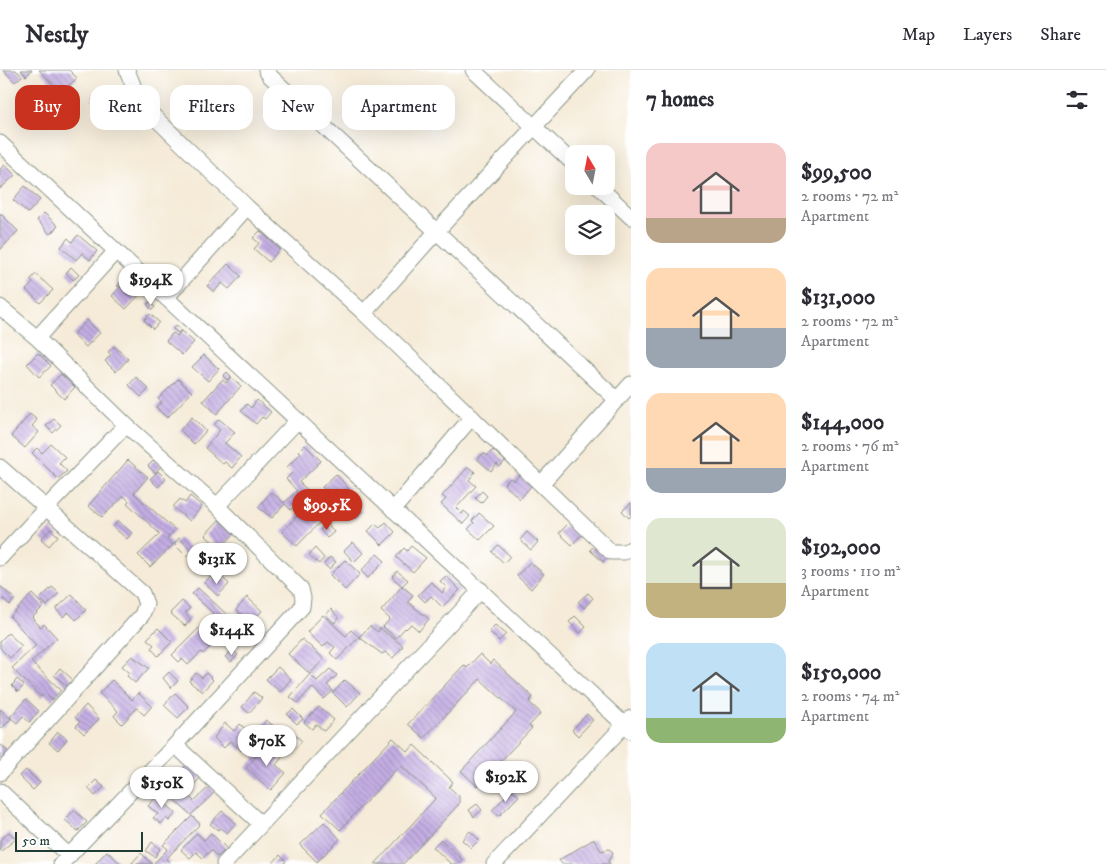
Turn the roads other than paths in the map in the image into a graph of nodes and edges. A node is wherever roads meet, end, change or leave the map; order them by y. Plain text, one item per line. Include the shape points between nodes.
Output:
1 (126, 70) edge
2 (266, 70) edge
3 (473, 70) edge
4 (588, 70) edge
5 (534, 127) junction
6 (0, 143) edge
7 (565, 156) edge
8 (608, 195) edge
9 (248, 207) junction
10 (631, 217) edge
11 (436, 232) junction
12 (116, 252) junction
13 (166, 298) junction
14 (0, 307) edge
15 (364, 313) junction
16 (38, 338) junction
17 (631, 384) edge
18 (616, 399) junction
19 (472, 417) junction
20 (298, 420) junction
21 (126, 425) junction
22 (0, 467) edge
23 (541, 484) junction
24 (217, 506) junction
25 (46, 508) junction
26 (393, 510) junction
27 (631, 549) edge
28 (0, 558) edge
29 (480, 590) junction
30 (629, 724) edge
31 (174, 746) junction
32 (0, 773) edge
33 (0, 791) edge
34 (261, 824) junction
35 (65, 860) edge
36 (224, 864) edge
37 (494, 864) edge

1 - 9 street via 140,104
2 - 11 street
3 - 5 street
4 - 5 street
5 - 7 street
5 - 11 street
6 - 12 street
8 - 10 street
9 - 13 street
9 - 15 street
11 - 15 street
11 - 18 street
12 - 13 street
12 - 16 street
13 - 20 street
14 - 16 street
15 - 19 street
16 - 21 street
17 - 18 street
18 - 23 street
19 - 23 street
19 - 26 street
20 - 24 street
20 - 26 street
21 - 24 street
21 - 25 street
22 - 25 street
23 - 27 street via 611,552
24 - 31 street via 301,589 302,607
25 - 28 street
25 - 32 street via 142,593 146,604 142,614
26 - 29 street
29 - 30 street
29 - 34 street
30 - 37 street
31 - 34 street
31 - 35 street
33 - 35 street
34 - 36 street

